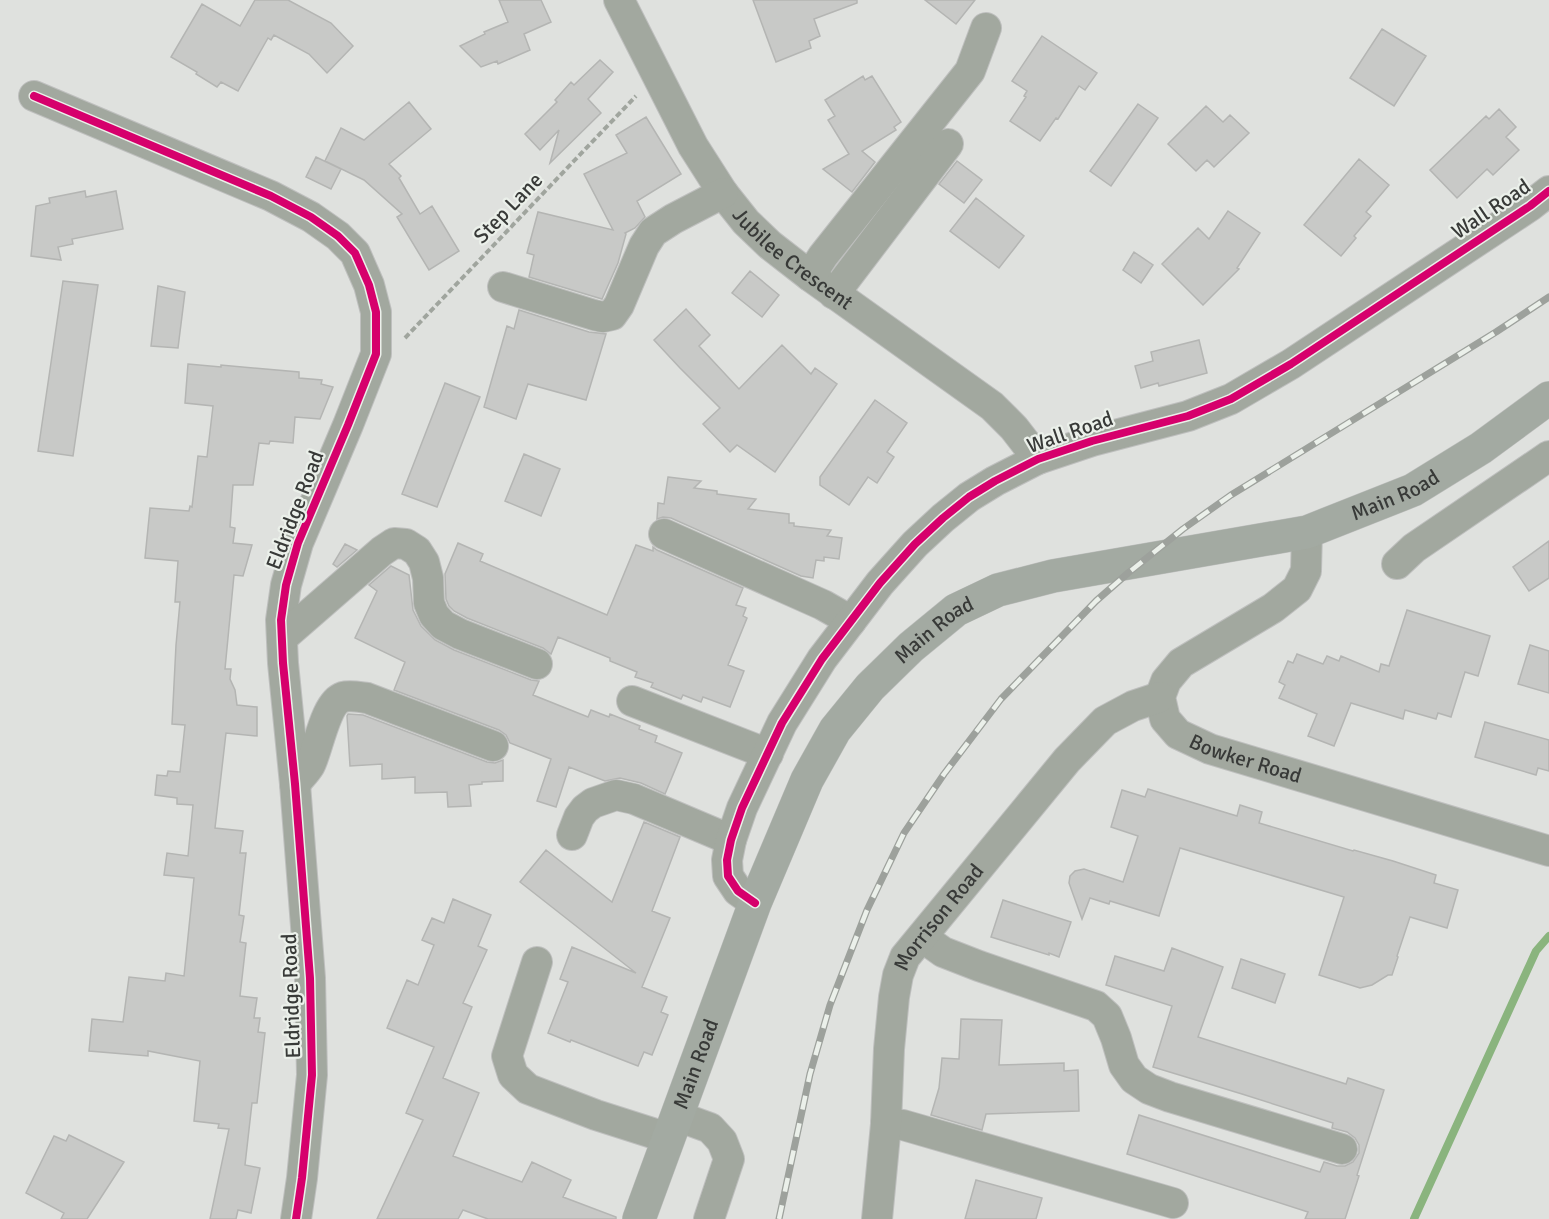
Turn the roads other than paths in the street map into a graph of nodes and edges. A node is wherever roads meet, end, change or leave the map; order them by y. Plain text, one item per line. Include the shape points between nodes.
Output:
1 (619, 0) edge
2 (986, 28) dead end
3 (34, 96) dead end
4 (948, 144) dead end
5 (1549, 191) edge
6 (723, 193) junction
7 (810, 276) junction
8 (503, 287) dead end
9 (834, 294) junction
10 (1549, 398) edge
11 (1549, 456) edge
12 (1038, 459) junction
13 (1307, 532) junction
14 (664, 534) dead end
15 (1397, 564) dead end
16 (851, 621) junction
17 (282, 638) junction
18 (537, 664) dead end
19 (1160, 698) junction
20 (632, 701) dead end
21 (494, 746) dead end
22 (768, 754) junction
23 (295, 784) junction
24 (572, 835) dead end
25 (730, 840) junction
26 (1549, 851) edge
27 (754, 903) junction
28 (922, 937) junction
29 (537, 962) dead end
30 (886, 1124) junction
31 (672, 1127) junction
32 (1342, 1149) dead end
33 (1173, 1203) dead end
34 (296, 1219) edge
35 (639, 1219) edge
36 (709, 1219) edge
37 (877, 1219) edge

1 - 6 street, Jubilee Crescent via 693,146
2 - 7 street via 970,71
3 - 17 street, Eldridge Road via 271,196 311,217 355,253 376,312 376,354 298,543 286,585
4 - 9 street
5 - 12 street, Wall Road via 1291,364 1231,399 1188,416
6 - 7 street, Jubilee Crescent via 770,245
6 - 8 street via 653,232 612,315 594,315
7 - 9 street, Jubilee Crescent
9 - 12 street, Jubilee Crescent via 992,406
10 - 13 main road, Main Road via 1481,448 1413,490
11 - 15 street via 1414,548
12 - 16 street, Wall Road via 969,497 943,518 880,583
13 - 19 street via 1306,571 1297,589 1273,608 1181,663 1166,681
13 - 27 main road, Main Road via 1053,576 998,590 956,610 870,687 835,730 807,780
14 - 16 street
16 - 22 street, Wall Road via 782,723
17 - 18 street via 382,551 394,543 406,544 424,562 429,603 443,625
17 - 23 street, Eldridge Road
19 - 26 street, Bowker Road via 1165,718 1178,734 1210,749
19 - 28 street, Morrison Road via 1133,706 1105,721 1067,760
20 - 22 street
21 - 23 street via 367,698 350,696 334,704 309,766
22 - 25 street, Wall Road
23 - 34 street, Eldridge Road via 310,978 312,1076
24 - 25 street via 585,809 616,795
25 - 27 street, Wall Road via 728,876 738,891
27 - 31 main road, Main Road
28 - 30 street, Morrison Road via 905,957 898,975 889,1049
28 - 32 street via 943,952 1096,1006 1107,1016 1124,1065 1134,1079 1149,1089
29 - 31 street via 507,1056 513,1076 528,1089 596,1115
30 - 33 street via 903,1125
30 - 37 street, Morrison Road
31 - 35 main road, Main Road
31 - 36 street via 710,1128 722,1141 729,1159

